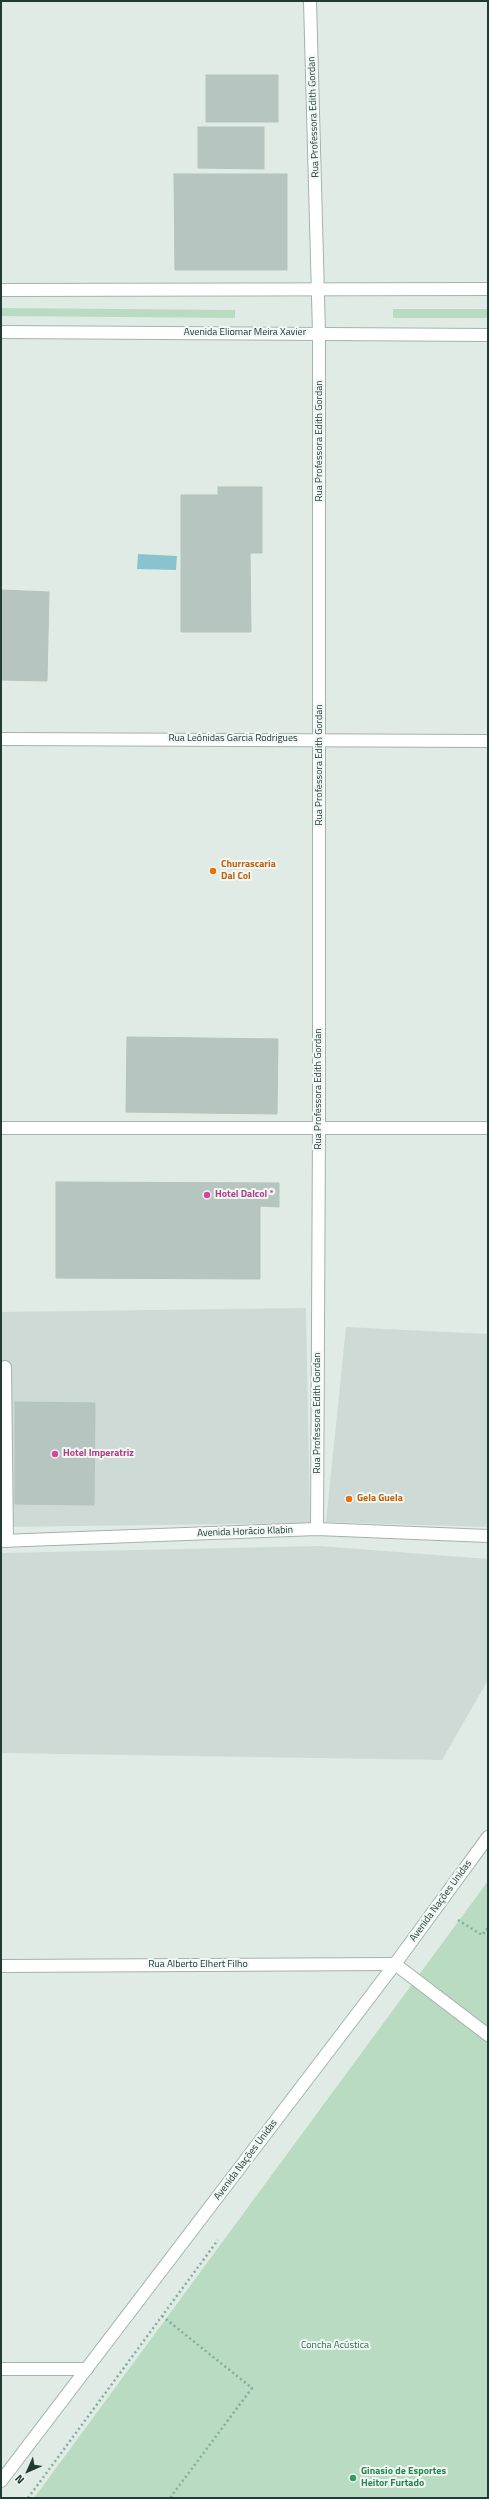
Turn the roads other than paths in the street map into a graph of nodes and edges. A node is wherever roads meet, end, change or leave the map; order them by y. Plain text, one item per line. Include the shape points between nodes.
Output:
1 (310, 1) edge
2 (488, 289) edge
3 (1, 290) edge
4 (319, 290) junction
5 (1, 332) edge
6 (319, 333) junction
7 (488, 335) edge
8 (1, 739) edge
9 (320, 739) junction
10 (488, 741) edge
11 (1, 1128) edge
12 (319, 1128) junction
13 (488, 1128) edge
14 (5, 1367) dead end
15 (317, 1529) junction
16 (488, 1536) edge
17 (4, 1541) edge
18 (488, 1837) edge
19 (395, 1964) junction
20 (1, 1966) edge
21 (488, 2035) edge
22 (1, 2369) edge
23 (88, 2369) junction
24 (1, 2481) edge

1 - 4 street, Rua Professora Edith Gordan
2 - 4 street
3 - 4 street
4 - 6 street, Rua Professora Edith Gordan
5 - 6 street, Avenida Eliomar Meira Xavier
6 - 7 street, Avenida Eliomar Meira Xavier
6 - 9 street, Rua Professora Edith Gordan
8 - 9 street, Rua Leônidas Garcia Rodrigues
9 - 10 street, Rua Leônidas Garcia Rodrigues
9 - 12 street, Rua Professora Edith Gordan
11 - 12 street
12 - 13 street
12 - 15 street, Rua Professora Edith Gordan
14 - 17 street
15 - 16 street, Avenida Horácio Klabin
15 - 17 street, Avenida Horácio Klabin
18 - 19 street, Avenida Nações Unidas
19 - 20 street, Rua Alberto Elhert Filho
19 - 21 street
19 - 23 street, Avenida Nações Unidas
22 - 23 street
23 - 24 street, Avenida Nações Unidas

